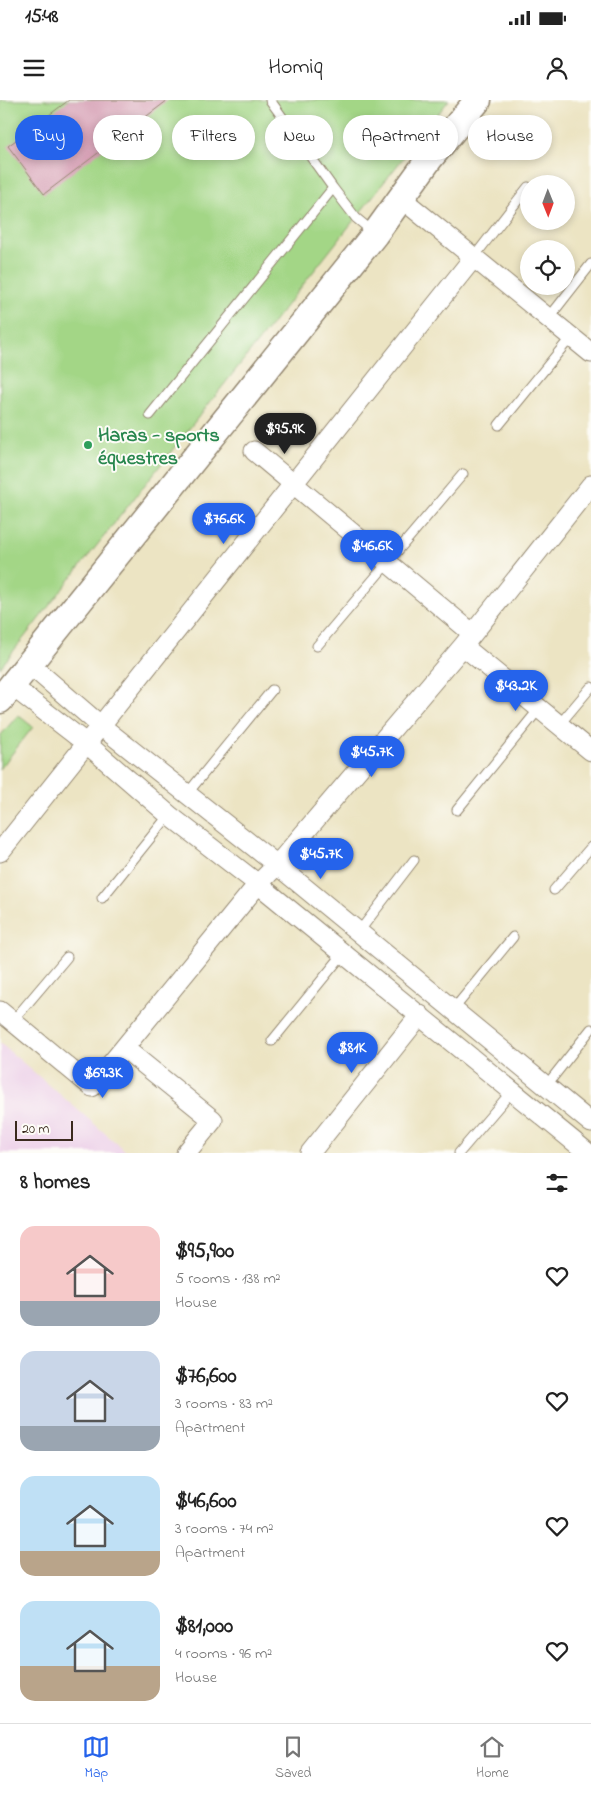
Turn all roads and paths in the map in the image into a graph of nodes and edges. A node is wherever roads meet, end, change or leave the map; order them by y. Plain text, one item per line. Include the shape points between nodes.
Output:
1 (270, 100) edge
2 (478, 100) edge
3 (333, 188) junction
4 (520, 198) edge
5 (402, 199) junction
6 (375, 234) junction
7 (474, 257) junction
8 (591, 264) edge
9 (548, 319) junction
10 (571, 337) junction
11 (591, 353) edge
12 (150, 414) dead end
13 (499, 425) dead end
14 (254, 450) dead end
15 (463, 474) dead end
16 (294, 484) junction
17 (591, 484) edge
18 (388, 564) junction
19 (467, 639) junction
20 (317, 646) dead end
21 (29, 664) junction
22 (591, 687) edge
23 (272, 690) dead end
24 (6, 693) edge
25 (539, 709) junction
26 (559, 725) junction
27 (102, 726) junction
28 (87, 744) junction
29 (591, 751) edge
30 (186, 794) junction
31 (457, 810) dead end
32 (169, 815) junction
33 (591, 847) edge
34 (0, 852) edge
35 (414, 860) dead end
36 (277, 865) junction
37 (258, 884) junction
38 (554, 890) dead end
39 (102, 898) dead end
40 (358, 933) junction
41 (513, 937) dead end
42 (343, 954) junction
43 (67, 957) dead end
44 (453, 1010) junction
45 (420, 1015) junction
46 (6, 1016) edge
47 (591, 1029) edge
48 (272, 1041) dead end
49 (124, 1048) junction
50 (546, 1086) junction
51 (512, 1091) junction
52 (591, 1123) edge
53 (588, 1148) edge
54 (186, 1153) edge
55 (310, 1153) edge
56 (459, 1153) edge

1 - 3 lane
2 - 5 main road via 430,158
3 - 6 lane via 356,218
3 - 12 lane
4 - 7 lane
5 - 6 main road
5 - 7 street
6 - 21 main road
7 - 9 street
7 - 16 street
8 - 9 lane
9 - 10 street
10 - 11 street
10 - 13 lane
14 - 16 street
15 - 18 lane
16 - 18 street
16 - 27 street
17 - 19 street
18 - 19 street
18 - 20 lane
19 - 25 street
19 - 36 street
21 - 24 main road
21 - 27 street
22 - 26 lane
23 - 30 lane
24 - 28 street
25 - 26 street
25 - 31 lane
26 - 29 street
27 - 28 street
27 - 30 street
28 - 32 street
28 - 34 street
30 - 36 street
32 - 37 street
32 - 39 lane
33 - 38 lane
35 - 40 lane
36 - 37 street
36 - 40 street
37 - 42 street
37 - 49 street
40 - 44 street
41 - 44 lane
42 - 45 street
42 - 48 lane
43 - 46 lane
44 - 50 street
45 - 51 street
45 - 55 street
46 - 49 street via 92,1087
47 - 50 lane
49 - 54 street via 213,1120
50 - 52 street
51 - 53 street
51 - 56 lane

